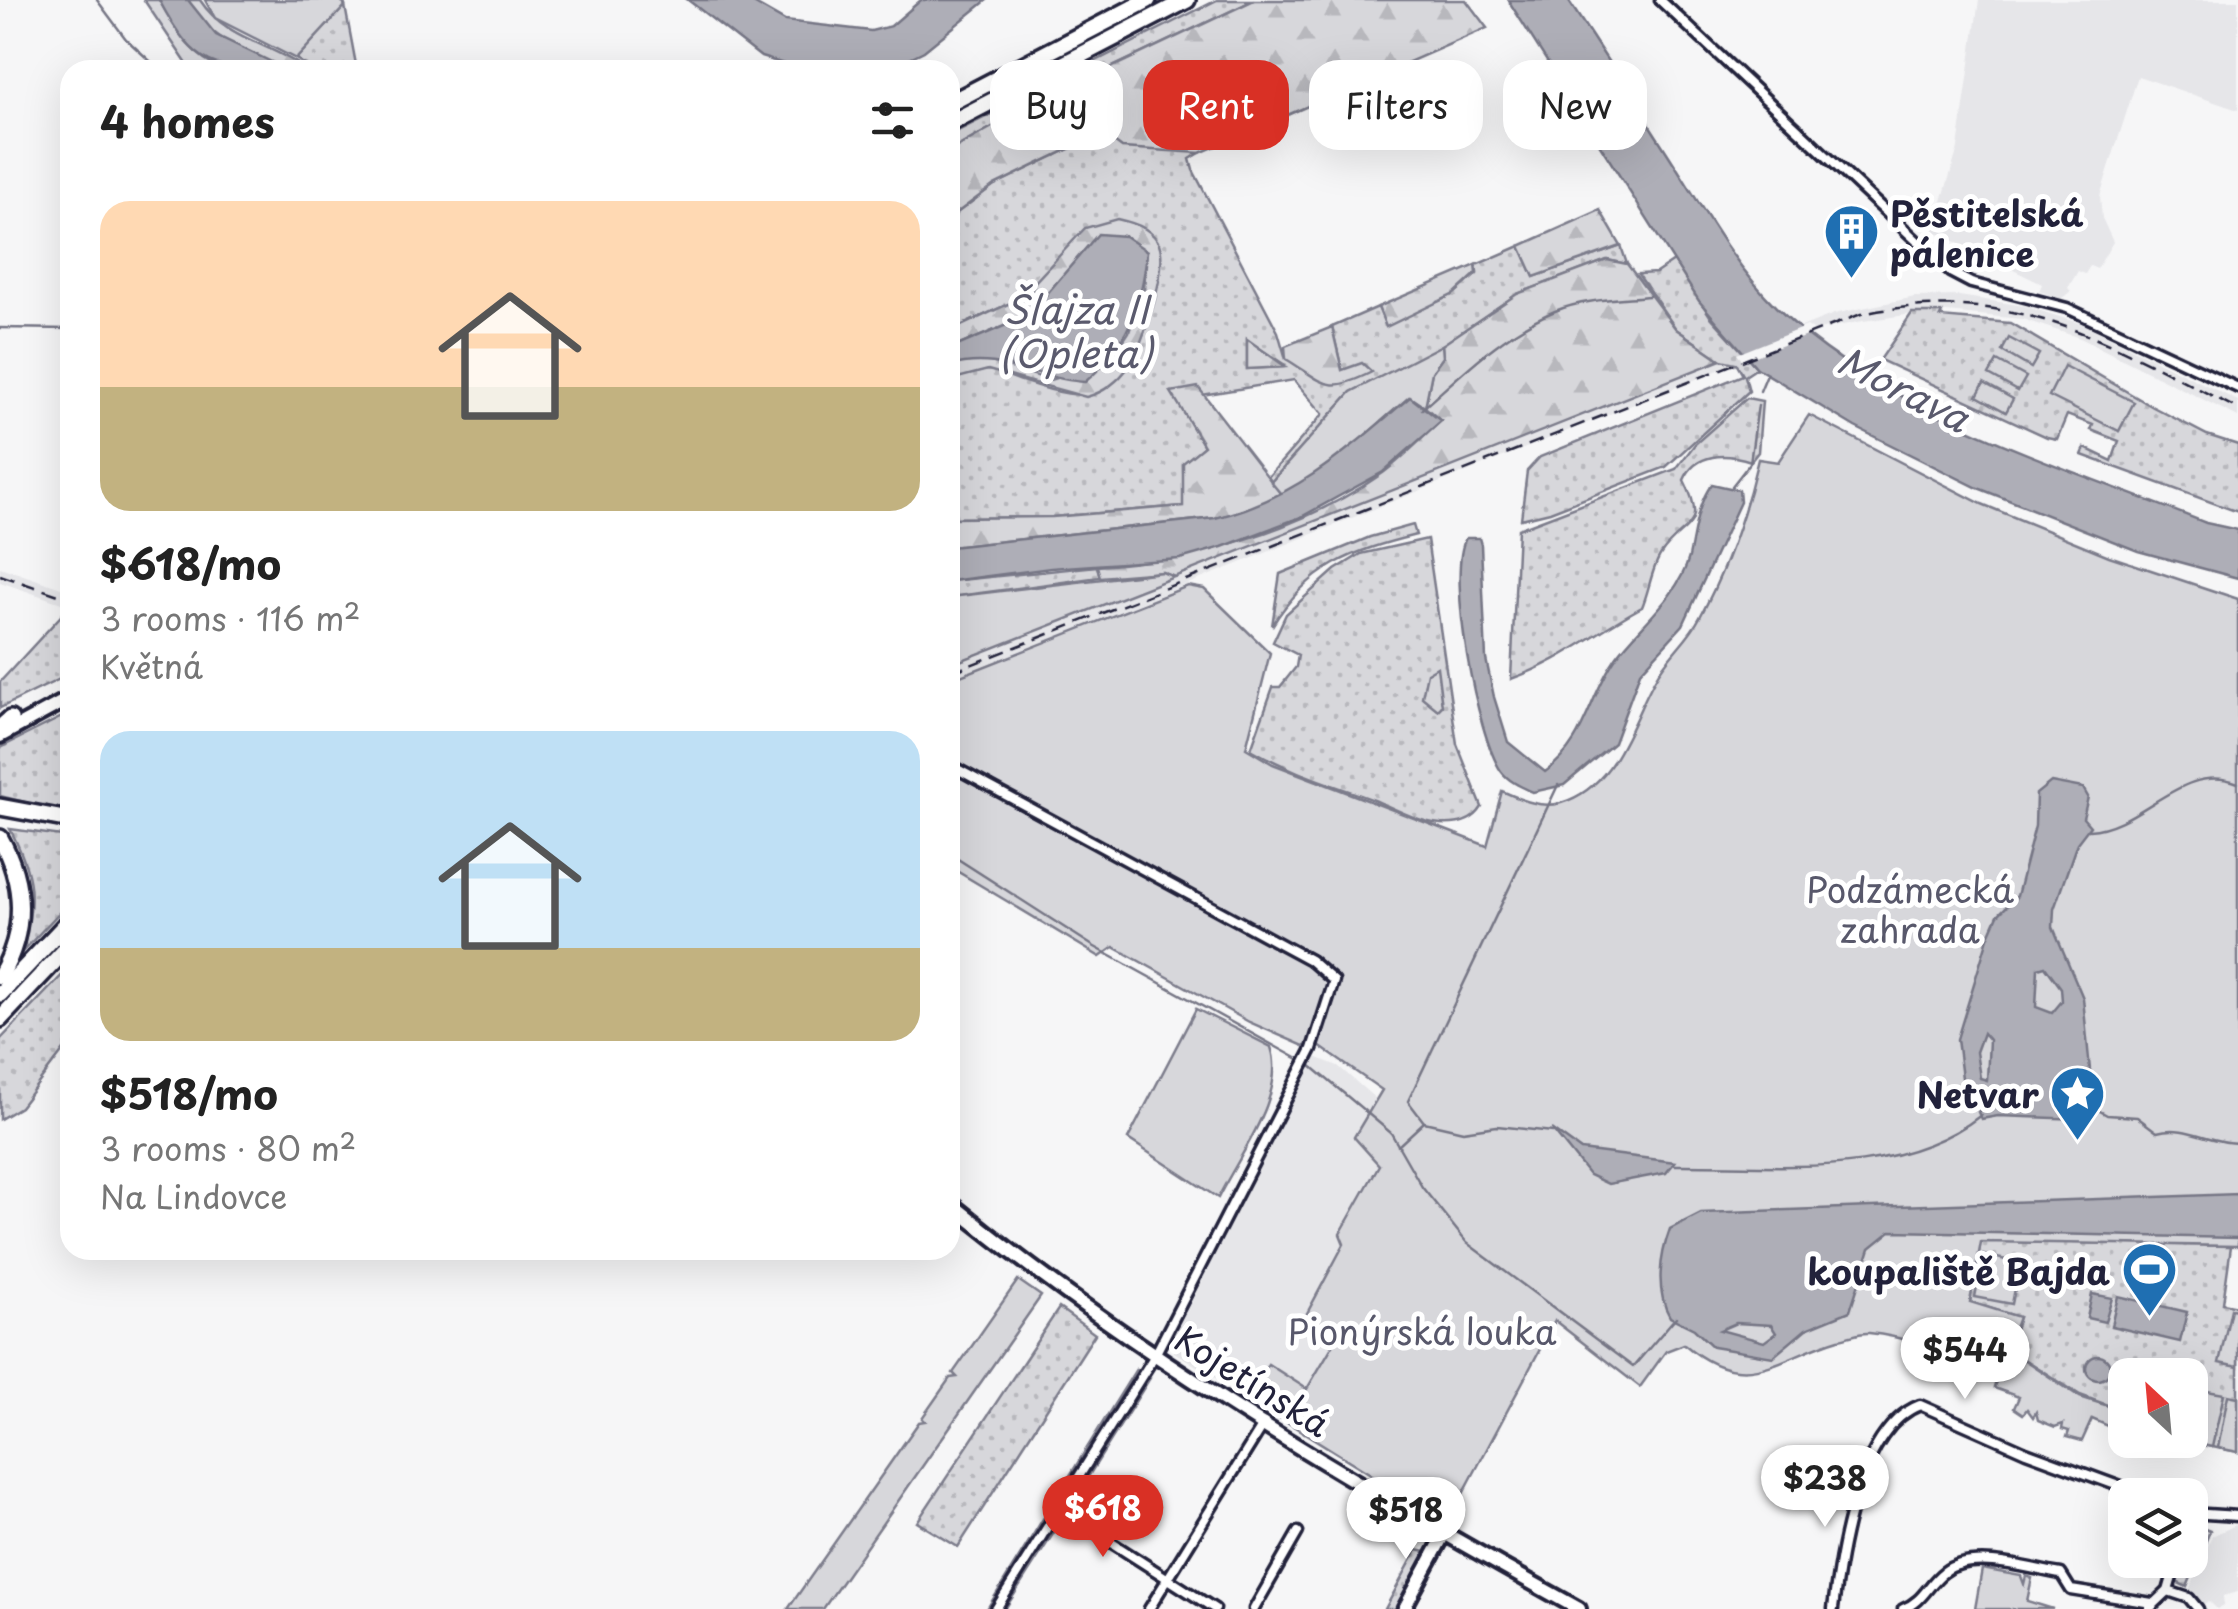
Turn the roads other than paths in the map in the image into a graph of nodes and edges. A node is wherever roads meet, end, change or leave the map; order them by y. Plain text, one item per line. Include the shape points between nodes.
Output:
1 (1148, 0) edge
2 (1187, 0) edge
3 (1660, 0) edge
4 (960, 98) edge
5 (960, 118) edge
6 (2238, 388) edge
7 (60, 699) edge
8 (3, 727) edge
9 (960, 770) edge
10 (0, 807) edge
11 (60, 818) edge
12 (0, 838) edge
13 (60, 931) edge
14 (60, 956) edge
15 (60, 969) edge
16 (0, 976) edge
17 (0, 994) edge
18 (0, 1020) edge
19 (0, 1031) edge
20 (960, 1211) edge
21 (1155, 1355) junction
22 (1264, 1423) junction
23 (2108, 1482) edge
24 (1058, 1510) junction
25 (2208, 1515) edge
26 (2233, 1517) edge
27 (1298, 1532) dead end
28 (1444, 1534) junction
29 (2172, 1578) edge
30 (1168, 1579) junction
31 (2168, 1591) junction
32 (2151, 1606) edge
33 (996, 1609) edge
34 (1149, 1609) edge
35 (1214, 1609) edge
36 (1254, 1609) edge
37 (1404, 1609) edge
38 (1580, 1609) edge
39 (1832, 1609) edge
40 (1903, 1609) edge
41 (2198, 1609) edge

1 - 4 highway
2 - 5 highway
3 - 6 street via 1950,272 2067,308
7 - 8 main road
9 - 21 street via 1310,960 1334,981 1312,1049
10 - 11 highway
12 - 16 highway via 14,867 21,911
13 - 17 highway
14 - 18 highway
15 - 19 highway
20 - 21 main road, Kojetínská
21 - 22 main road, Kojetínská
21 - 24 street
22 - 28 main road, Kojetínská
22 - 30 street
23 - 39 street via 1920,1406 1902,1412 1869,1465 1844,1534
24 - 30 street
24 - 33 street
25 - 26 street
27 - 36 street
28 - 37 main road
28 - 38 main road, Kojetínská
29 - 31 street
30 - 34 street
30 - 35 street
31 - 32 street
31 - 41 street
32 - 40 street via 2070,1590 2062,1574 1994,1563 1946,1570

